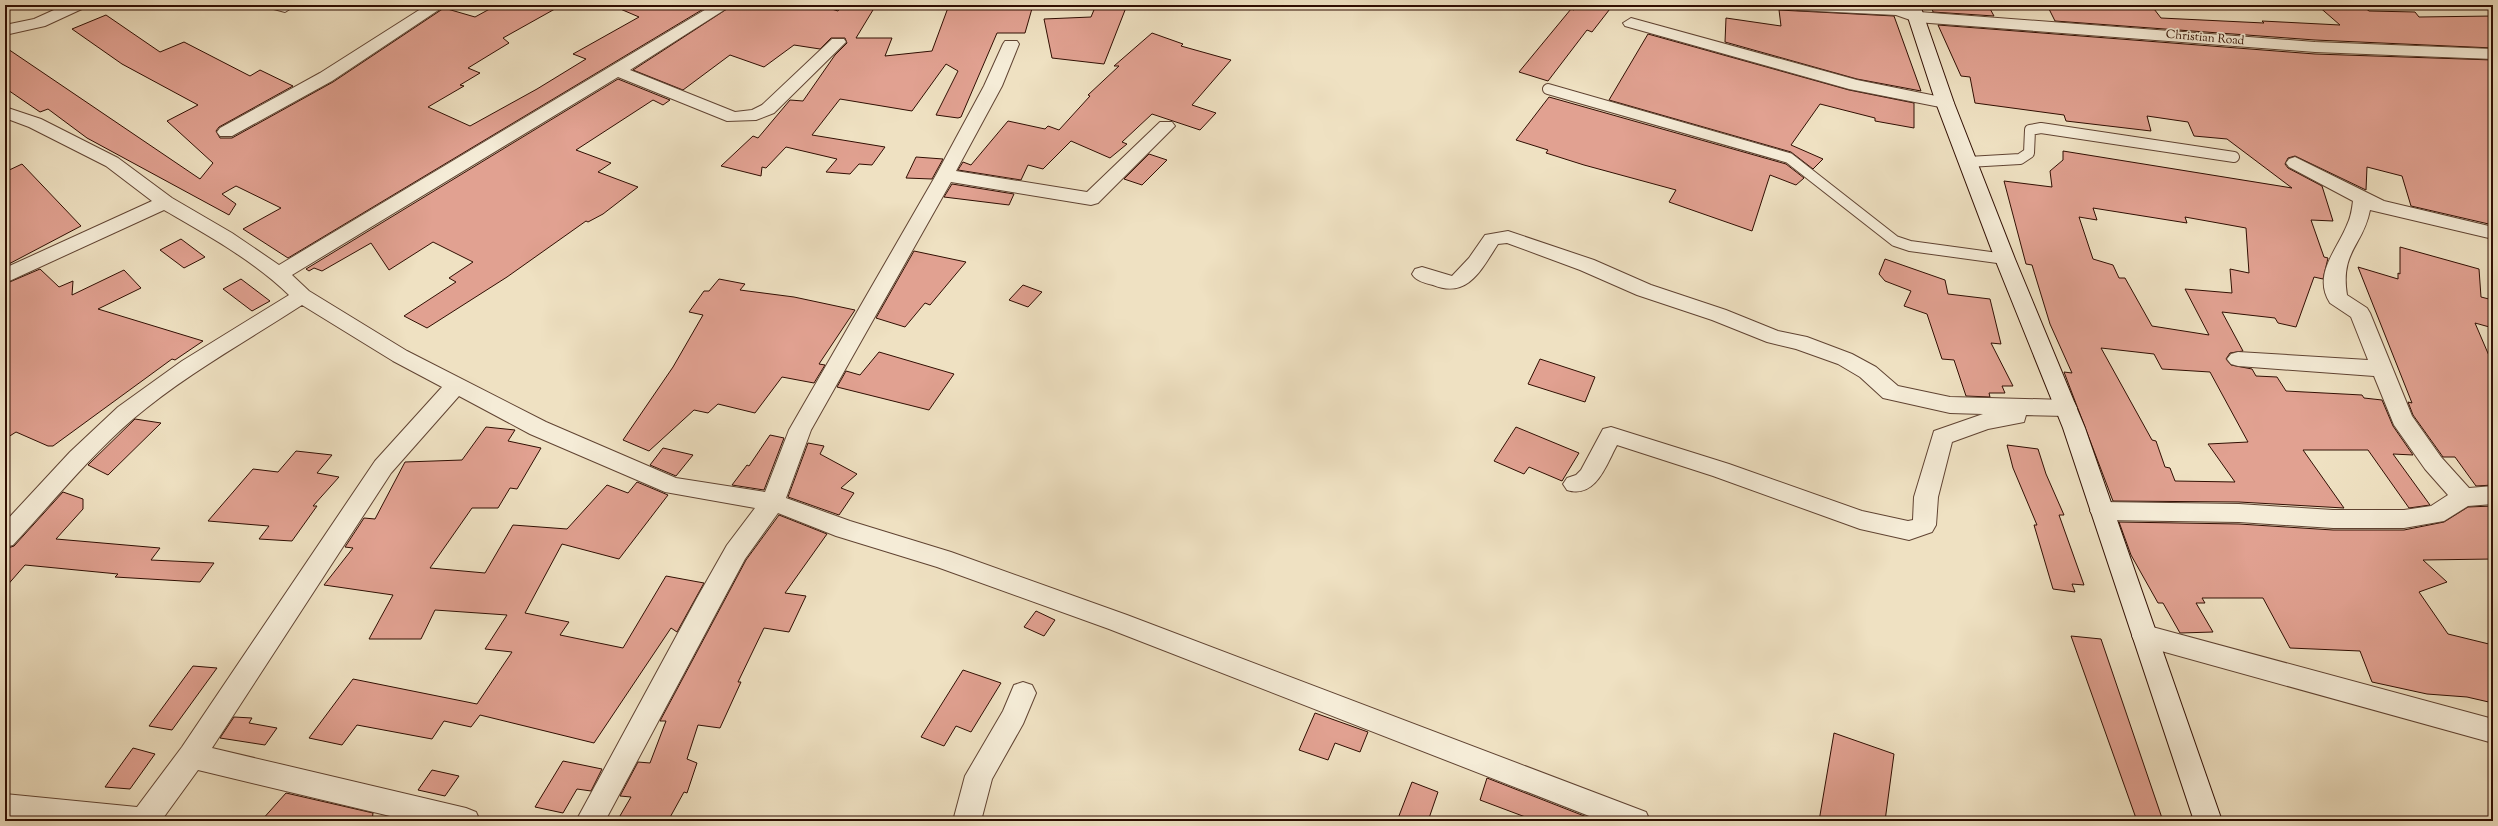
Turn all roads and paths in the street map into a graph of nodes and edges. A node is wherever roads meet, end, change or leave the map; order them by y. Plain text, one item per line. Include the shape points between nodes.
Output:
1 (78, 5) edge
2 (438, 5) edge
3 (724, 5) edge
4 (1797, 5) edge
5 (1914, 11) edge
6 (1631, 23) dead end
7 (5, 30) edge
8 (838, 42) dead end
9 (1011, 44) dead end
10 (2493, 54) edge
11 (618, 71) junction
12 (1548, 89) dead end
13 (1945, 104) junction
14 (5, 112) edge
15 (1166, 126) dead end
16 (226, 132) dead end
17 (2234, 157) dead end
18 (1968, 162) junction
19 (2295, 162) dead end
20 (945, 175) junction
21 (2363, 200) junction
22 (165, 202) junction
23 (2493, 232) edge
24 (2005, 260) junction
25 (279, 274) junction
26 (1422, 274) dead end
27 (5, 276) edge
28 (302, 296) junction
29 (2238, 359) dead end
30 (2384, 369) junction
31 (457, 384) junction
32 (2066, 408) junction
33 (1575, 484) dead end
34 (2493, 495) edge
35 (2463, 497) junction
36 (773, 502) junction
37 (2102, 511) junction
38 (5, 538) edge
39 (2145, 636) junction
40 (1023, 692) dead end
41 (2493, 732) edge
42 (192, 756) junction
43 (5, 807) edge
44 (144, 821) edge
45 (466, 821) edge
46 (590, 821) edge
47 (966, 821) edge
48 (1636, 821) edge
49 (2208, 821) edge

1 - 7 street via 39,23
2 - 16 street via 326,76
3 - 11 street
4 - 5 street, Christian Road
5 - 10 street, Christian Road via 2316,47
5 - 13 street
6 - 13 street via 1855,85
8 - 11 street via 768,109 745,118 733,117
9 - 20 street via 993,86
11 - 25 street via 361,222
12 - 24 lane via 1788,158 1896,241 1910,246
13 - 18 street
14 - 22 street via 34,123 112,162
15 - 20 street via 1091,199
17 - 18 lane via 2041,128 2030,130 2029,153 2020,159
18 - 24 street
19 - 21 street
20 - 36 street via 800,430
21 - 23 street via 2378,206
21 - 30 street via 2356,226 2334,263 2334,280 2337,298 2360,313
22 - 25 street
22 - 27 street
24 - 32 street
25 - 28 street
26 - 32 street via 1446,283 1458,282 1476,263 1492,239 1508,237 1587,265 1644,290 1712,312 1774,337 1800,342 1845,359 1868,372 1891,392 1950,405
28 - 31 street via 400,356
28 - 38 street via 163,384 125,414 88,449
29 - 30 street
30 - 35 street via 2402,419 2433,463
31 - 36 street via 538,428 673,486
31 - 42 street via 383,467 290,604
32 - 33 street via 1986,421 1942,437 1926,497 1924,525 1909,531 1860,520 1720,470 1610,435 1589,476
32 - 37 street
34 - 35 street
35 - 37 street via 2436,514 2404,519
36 - 46 street via 736,552
36 - 48 street via 844,529 942,560 1118,622
37 - 39 street
39 - 41 street
39 - 49 street
40 - 47 street via 1014,716 979,776
42 - 44 street
42 - 45 street
43 - 44 street

